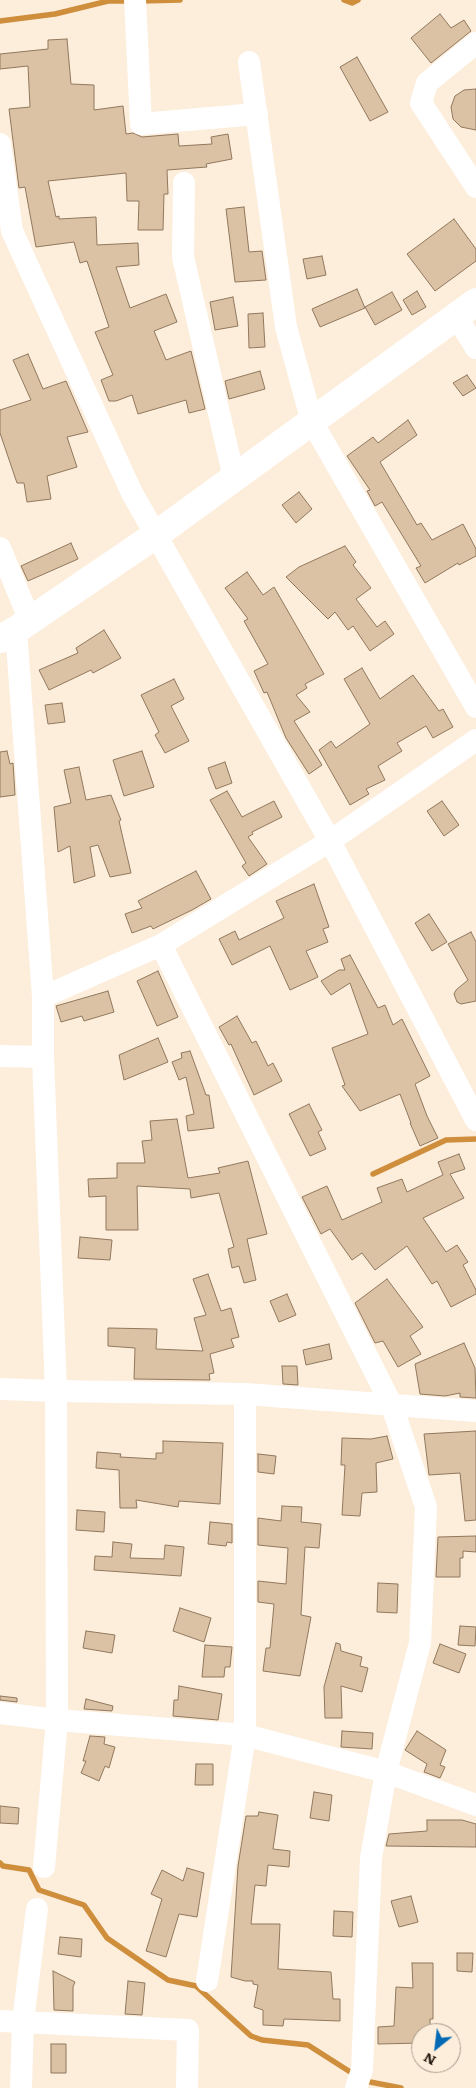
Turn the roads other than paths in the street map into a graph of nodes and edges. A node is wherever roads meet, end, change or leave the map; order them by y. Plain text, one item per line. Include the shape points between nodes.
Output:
1 (136, 4) edge
2 (476, 43) edge
3 (249, 62) dead end
4 (256, 114) junction
5 (0, 144) edge
6 (184, 183) dead end
7 (476, 186) edge
8 (466, 309) edge
9 (476, 348) edge
10 (312, 422) junction
11 (234, 478) junction
12 (157, 534) junction
13 (0, 548) edge
14 (15, 630) edge
15 (476, 707) edge
16 (476, 740) edge
17 (330, 841) junction
18 (161, 945) junction
19 (43, 997) junction
20 (0, 1056) edge
21 (43, 1057) junction
22 (476, 1120) edge
23 (0, 1389) edge
24 (56, 1391) junction
25 (245, 1394) junction
26 (392, 1406) junction
27 (476, 1411) edge
28 (0, 1713) edge
29 (58, 1720) junction
30 (245, 1735) junction
31 (386, 1772) junction
32 (476, 1805) edge
33 (44, 1867) dead end
34 (37, 1909) dead end
35 (207, 1981) dead end
36 (0, 2021) edge
37 (23, 2021) junction
38 (359, 2079) edge
39 (21, 2088) edge
40 (187, 2088) edge

1 - 4 street via 141,124
2 - 7 street via 427,83 421,104
3 - 4 street
4 - 10 street via 286,326
5 - 12 street via 12,231 132,493
6 - 11 street via 183,257
8 - 9 street
8 - 10 highway
10 - 11 highway
10 - 15 street
11 - 12 highway
12 - 14 highway
12 - 17 street
13 - 14 street
14 - 19 street
16 - 17 street
17 - 18 street
17 - 22 street
18 - 19 street
18 - 26 street
19 - 21 street
20 - 21 street
21 - 24 street
23 - 24 street
24 - 25 street
24 - 29 street
25 - 26 street
25 - 30 street
26 - 27 street
26 - 31 street via 426,1508 420,1643
28 - 29 street
29 - 30 street
29 - 33 street
30 - 31 street
30 - 35 street
31 - 32 street
31 - 38 street via 371,1858
34 - 37 street
36 - 37 street
37 - 39 street
37 - 40 street via 188,2030

